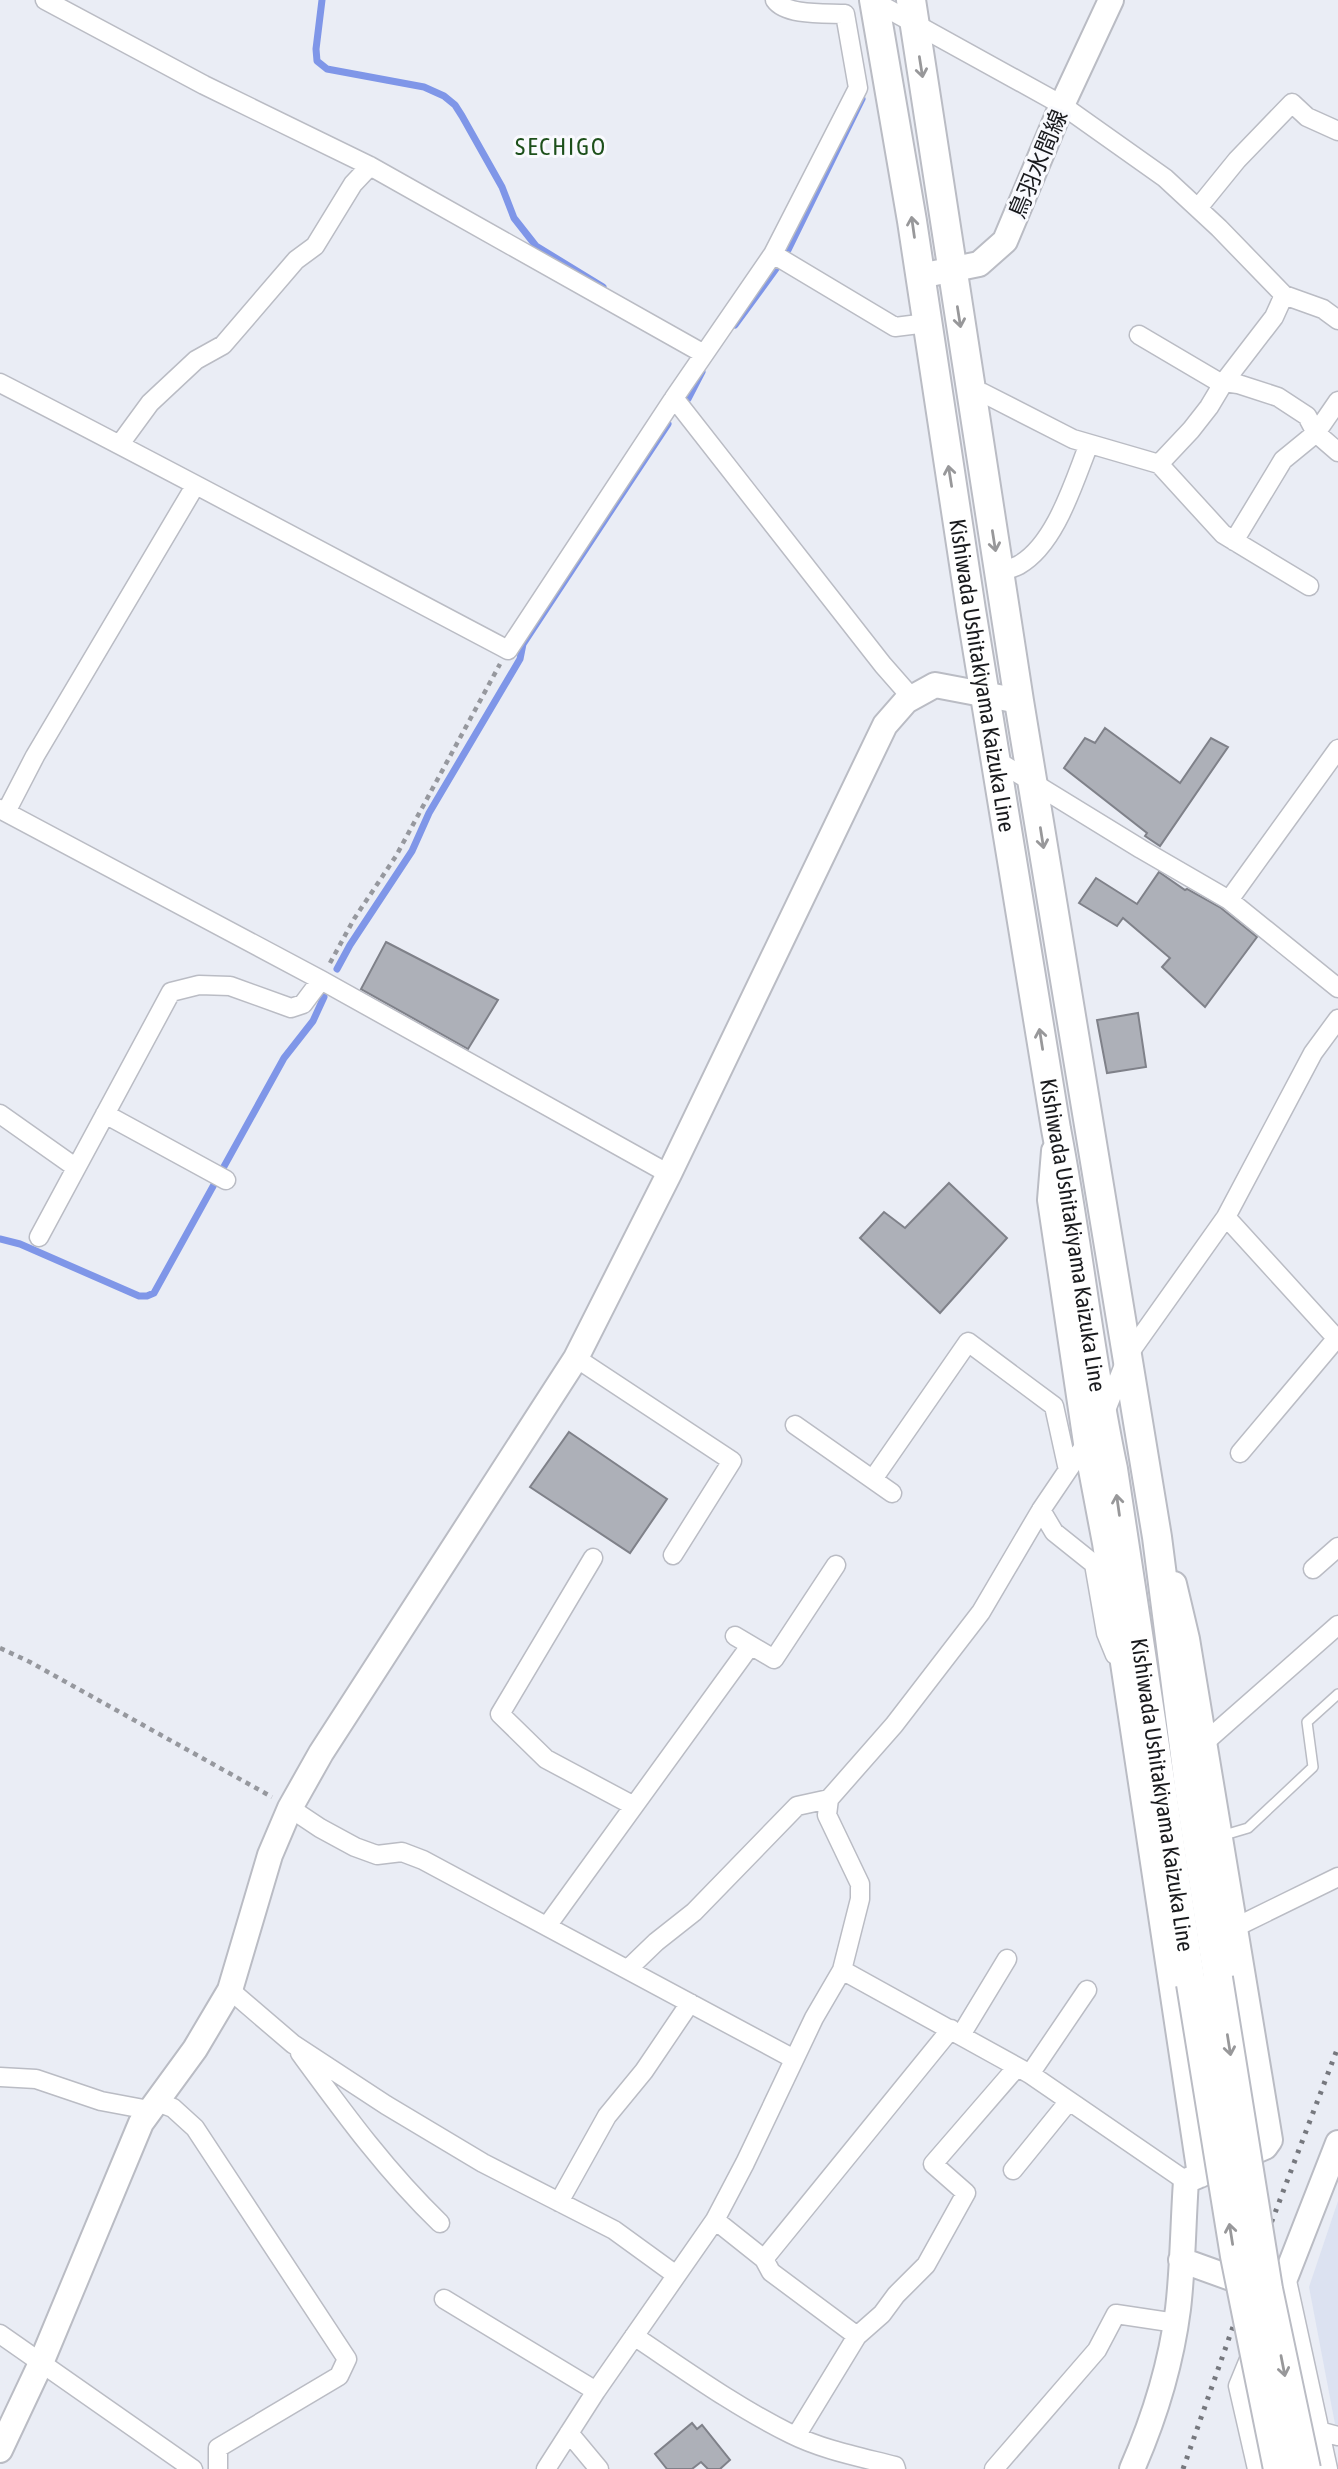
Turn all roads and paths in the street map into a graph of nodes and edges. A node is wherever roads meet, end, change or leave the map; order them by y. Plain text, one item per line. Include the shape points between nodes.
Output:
1 (45, 0) edge
2 (775, 0) edge
3 (873, 0) edge
4 (1111, 0) edge
5 (912, 11) edge
6 (1062, 105) junction
7 (1338, 131) edge
8 (370, 166) junction
9 (1198, 208) junction
10 (773, 254) junction
11 (952, 270) junction
12 (920, 276) junction
13 (1284, 295) junction
14 (1338, 320) edge
15 (927, 323) junction
16 (1139, 335) dead end
17 (704, 354) junction
18 (1224, 382) junction
19 (0, 383) edge
20 (971, 392) junction
21 (674, 398) junction
22 (1338, 401) edge
23 (1317, 433) junction
24 (120, 444) junction
25 (1089, 444) junction
26 (1338, 452) edge
27 (1160, 464) junction
28 (195, 486) junction
29 (1234, 541) junction
30 (999, 573) junction
31 (1309, 586) dead end
32 (508, 650) junction
33 (985, 693) junction
34 (912, 698) junction
35 (1019, 701) junction
36 (1338, 749) edge
37 (996, 760) junction
38 (1033, 783) junction
39 (3, 811) edge
40 (1229, 900) junction
41 (321, 980) junction
42 (1338, 988) edge
43 (1338, 1019) edge
44 (0, 1114) edge
45 (105, 1114) junction
46 (1056, 1129) junction
47 (75, 1167) junction
48 (669, 1174) junction
49 (219, 1176) dead end
50 (1226, 1217) junction
51 (38, 1237) dead end
52 (1337, 1339) edge
53 (1128, 1355) junction
54 (576, 1357) junction
55 (1136, 1409) junction
56 (1102, 1419) junction
57 (795, 1425) dead end
58 (1086, 1443) junction
59 (1240, 1453) dead end
60 (1068, 1470) junction
61 (873, 1479) junction
62 (892, 1493) dead end
63 (1041, 1510) junction
64 (1338, 1547) edge
65 (673, 1555) dead end
66 (593, 1558) dead end
67 (835, 1565) dead end
68 (1313, 1569) dead end
69 (1338, 1625) edge
70 (0, 1648) edge
71 (1126, 1681) junction
72 (1338, 1694) edge
73 (1204, 1743) junction
74 (829, 1799) junction
75 (634, 1806) junction
76 (290, 1808) junction
77 (1219, 1836) junction
78 (1338, 1877) edge
79 (547, 1926) junction
80 (1234, 1928) junction
81 (1007, 1959) dead end
82 (628, 1969) junction
83 (842, 1970) junction
84 (1205, 1981) junction
85 (230, 1990) junction
86 (1087, 1990) dead end
87 (690, 2003) junction
88 (956, 2032) junction
89 (293, 2044) junction
90 (794, 2059) junction
91 (1023, 2071) junction
92 (0, 2077) edge
93 (1069, 2101) junction
94 (152, 2106) junction
95 (1338, 2143) edge
96 (1013, 2170) dead end
97 (1193, 2178) junction
98 (559, 2202) junction
99 (715, 2220) junction
100 (440, 2223) dead end
101 (764, 2259) junction
102 (1181, 2260) junction
103 (676, 2275) junction
104 (1281, 2285) junction
105 (444, 2299) dead end
106 (1176, 2323) junction
107 (0, 2334) edge
108 (634, 2336) junction
109 (857, 2336) junction
110 (41, 2363) junction
111 (596, 2391) junction
112 (1317, 2423) junction
113 (1248, 2432) junction
114 (569, 2433) junction
115 (796, 2436) junction
116 (1338, 2436) edge
117 (0, 2450) edge
118 (193, 2469) edge
119 (218, 2469) edge
120 (546, 2469) edge
121 (599, 2469) edge
122 (897, 2469) edge
123 (994, 2469) edge
124 (1132, 2469) edge
125 (1257, 2469) edge
126 (1278, 2469) edge
127 (1306, 2469) edge
128 (1328, 2469) edge

1 - 8 street
2 - 10 street via 799,12 845,15 858,88
3 - 5 street
12 -> 3 main road, Kishiwada Ushitakiyama Kaizuka Line
4 - 6 street, 鳥羽水間線
5 - 6 street
5 -> 11 main road, Kishiwada Ushitakiyama Kaizuka Line
6 - 9 street via 1165,178
6 - 11 street, 鳥羽水間線 via 1005,241 979,264
7 - 9 street via 1307,117 1292,103
8 - 17 street
8 - 24 street via 353,184 316,246 296,260 223,345 196,360 150,402
9 - 13 street
10 - 15 street via 895,327
10 - 17 street
11 - 12 street, 鳥羽水間線
11 -> 20 main road, Kishiwada Ushitakiyama Kaizuka Line
12 - 15 main road, Kishiwada Ushitakiyama Kaizuka Line
13 - 14 street via 1323,309
13 - 18 street
33 -> 15 main road, Kishiwada Ushitakiyama Kaizuka Line
16 - 18 street
17 - 21 street
18 - 23 street via 1278,397 1307,416
18 - 27 street via 1197,423
19 - 24 street
20 - 25 street via 983,393
20 -> 30 main road, Kishiwada Ushitakiyama Kaizuka Line
21 - 32 street
21 - 34 street
22 - 23 street
23 - 26 street
23 - 29 street via 1283,460
24 - 28 street
25 - 27 street
25 - 30 street via 1046,539 1021,564
27 - 29 street
28 - 32 street
28 - 39 street
29 - 31 street
30 - 35 main road, Kishiwada Ushitakiyama Kaizuka Line
32 - 41 path via 396,856
33 - 34 street via 935,685
33 - 35 street
33 - 37 main road, Kishiwada Ushitakiyama Kaizuka Line
34 - 48 street via 885,725
35 - 38 main road, Kishiwada Ushitakiyama Kaizuka Line
36 - 40 street
37 - 38 street
46 -> 37 main road, Kishiwada Ushitakiyama Kaizuka Line
38 - 40 street
38 -> 53 main road, Kishiwada Ushitakiyama Kaizuka Line
39 - 41 street
40 - 42 street
41 - 45 street via 303,1004 291,1008 230,986 199,985 171,992
41 - 48 street
43 - 50 street via 1313,1053
44 - 47 street
45 - 47 street
45 - 49 street
46 - 56 main road, Kishiwada Ushitakiyama Kaizuka Line
46 - 58 street via 1051,1200
47 - 51 street
48 - 54 street
50 - 52 street
50 - 53 street
52 - 59 street
53 - 55 main road, Kishiwada Ushitakiyama Kaizuka Line
53 - 56 street
54 - 65 street via 732,1461
54 - 76 street
55 - 73 street
55 - 84 main road, Kishiwada Ushitakiyama Kaizuka Line via 1189,1786
56 - 58 street
84 -> 56 main road, Kishiwada Ushitakiyama Kaizuka Line
57 - 61 street
58 - 60 street
58 - 71 street
60 - 61 street via 1054,1406 968,1342
60 - 63 street
61 - 62 street
63 - 71 street via 1054,1532 1094,1564 1106,1633
63 - 74 street via 981,1612 894,1725
64 - 68 street
66 - 75 street via 500,1714 546,1759
67 - 75 street via 774,1659 742,1641
69 - 73 street
70 - 76 path
71 - 97 street
72 - 77 lane via 1307,1722 1313,1767 1248,1828
73 - 77 street
74 - 82 street via 797,1806 694,1912
74 - 83 street via 827,1815 860,1884
75 - 79 street
76 - 79 street via 355,1847 377,1855 402,1852 423,1860
76 - 85 street via 270,1855
77 - 80 street
78 - 80 street
79 - 82 street
80 - 97 street via 1270,2140 1265,2147
81 - 88 street
82 - 87 street
83 - 88 street
83 - 90 street
126 -> 84 main road, Kishiwada Ushitakiyama Kaizuka Line, bridge via 1235,2256
84 -> 127 main road, Kishiwada Ushitakiyama Kaizuka Line, bridge
85 - 89 street
85 - 94 street via 195,2049
86 - 91 street
87 - 90 street
87 - 98 street via 607,2116
88 - 91 street
88 - 101 street
89 - 98 street via 483,2163
89 - 100 street via 364,2141
90 - 99 street
91 - 93 street
91 - 109 street via 933,2164 966,2193 926,2265
92 - 94 street via 36,2079 101,2101
93 - 96 street
93 - 97 street
94 - 110 street
94 - 119 street via 173,2108 195,2128 347,2359 339,2376 218,2448
95 - 104 street
97 - 102 street
98 - 103 street via 614,2230
99 - 101 street
99 - 103 street
101 - 109 street via 771,2272
102 - 104 street
102 - 106 street
103 - 108 street
104 - 112 street
104 - 113 street via 1238,2386
105 - 111 street
106 - 123 street via 1116,2314 1097,2350
106 - 124 street via 1167,2367
107 - 110 street
108 - 111 street
108 - 115 street
109 - 115 street
110 - 117 street
110 - 118 street
111 - 114 street
112 - 113 street
112 - 116 street
112 - 128 street
113 - 125 street
114 - 120 street
114 - 121 street
115 - 122 street

